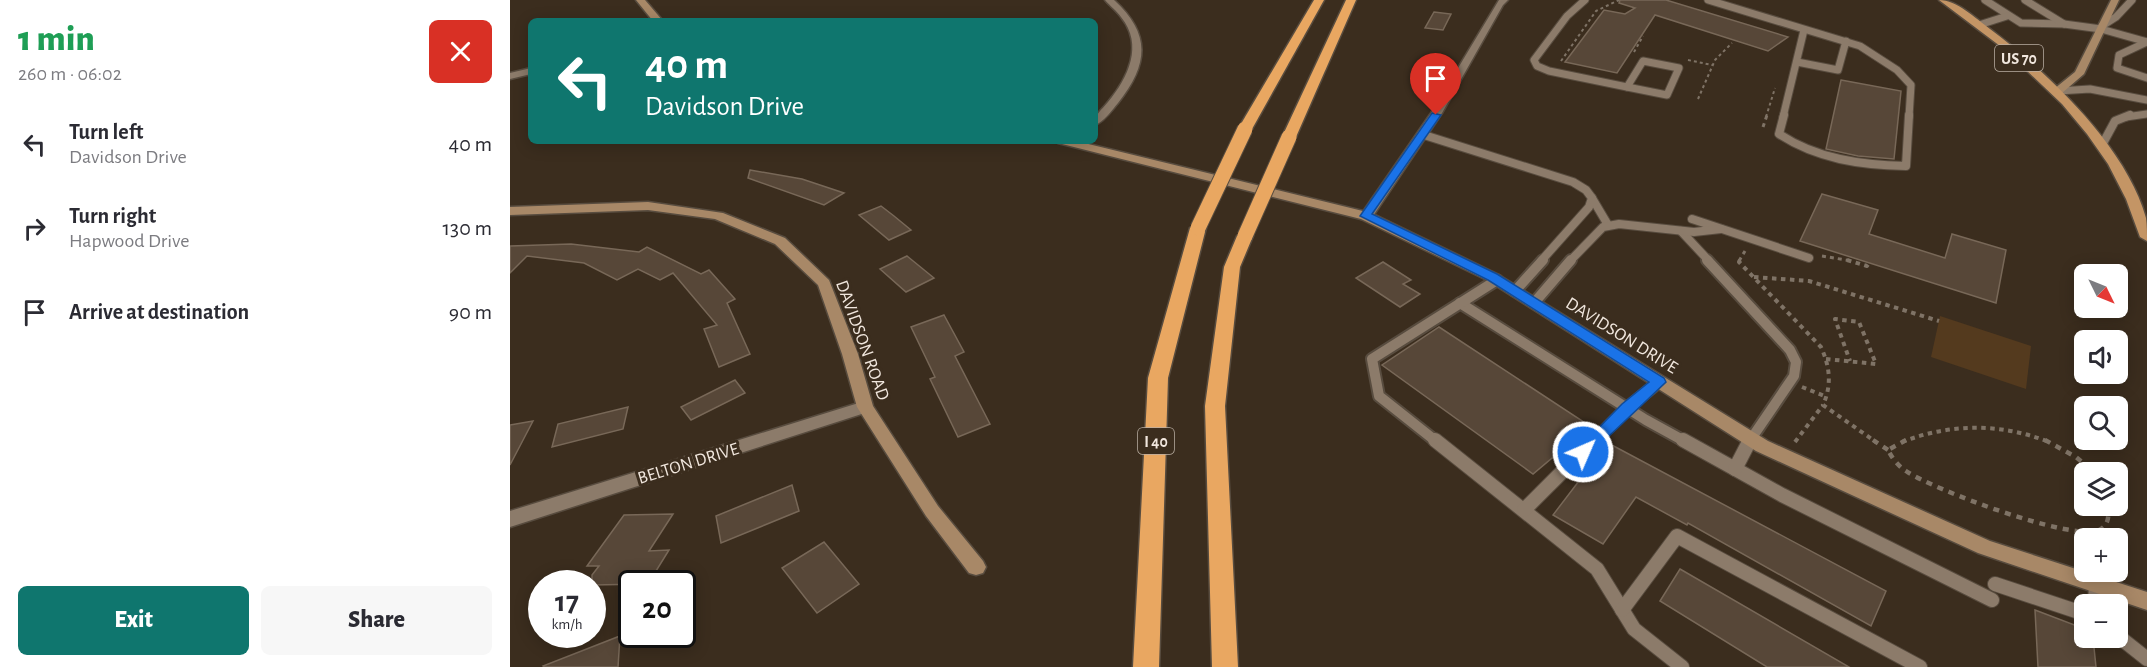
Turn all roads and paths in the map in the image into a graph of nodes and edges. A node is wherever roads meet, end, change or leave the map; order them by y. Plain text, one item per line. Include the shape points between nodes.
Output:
1 (640, 0) edge
2 (1109, 0) edge
3 (1319, 0) edge
4 (1351, 0) edge
5 (1504, 0) edge
6 (1585, 0) edge
7 (1619, 0) edge
8 (1708, 0) edge
9 (1943, 0) edge
10 (1985, 0) edge
11 (2025, 0) edge
12 (2115, 0) edge
13 (2132, 0) edge
14 (2007, 16) junction
15 (655, 18) edge
16 (2064, 24) junction
17 (1979, 25) junction
18 (2101, 28) junction
19 (1804, 30) junction
20 (1643, 36) dead end
21 (1846, 41) junction
22 (2147, 42) edge
23 (1732, 43) dead end
24 (1630, 59) dead end
25 (1797, 62) junction
26 (1569, 66) dead end
27 (528, 72) edge
28 (510, 76) edge
29 (2147, 78) edge
30 (1776, 83) dead end
31 (1627, 87) junction
32 (2058, 91) junction
33 (1698, 99) dead end
34 (2147, 100) edge
35 (2147, 114) edge
36 (1098, 119) edge
37 (1763, 127) dead end
38 (1424, 135) junction
39 (1078, 144) edge
40 (2102, 145) junction
41 (1592, 198) junction
42 (510, 211) edge
43 (1366, 216) junction
44 (1692, 219) dead end
45 (1608, 225) junction
46 (1721, 229) junction
47 (1681, 231) junction
48 (2147, 237) edge
49 (1747, 249) dead end
50 (1813, 260) joint
51 (1869, 263) dead end
52 (1753, 277) junction
53 (1497, 280) junction
54 (1515, 291) junction
55 (1460, 303) junction
56 (1534, 303) junction
57 (1940, 321) dead end
58 (1826, 359) junction
59 (1850, 361) junction
60 (1659, 382) junction
61 (1823, 405) junction
62 (865, 407) junction
63 (1627, 408) junction
64 (1751, 439) junction
65 (1794, 444) dead end
66 (1888, 450) junction
67 (2083, 462) edge
68 (1735, 469) junction
69 (1524, 510) junction
70 (2109, 516) edge
71 (510, 519) edge
72 (976, 567) dead end
73 (1995, 584) dead end
74 (2096, 584) junction
75 (2096, 594) edge
76 (1992, 600) dead end
77 (2147, 602) edge
78 (1622, 610) junction
79 (2074, 610) edge
80 (2128, 644) edge
81 (2147, 658) edge
82 (1146, 664) edge
83 (1225, 667) edge
84 (1682, 667) edge
85 (1920, 667) edge

1 - 15 street
2 - 36 street via 1136,30 1139,46 1131,75 1115,103
3 - 82 highway, I 40, bridge via 1245,129 1198,228 1158,378
4 - 83 highway, bridge via 1232,267 1215,406
5 - 38 street
6 - 31 lane via 1567,16 1534,60 1549,71
7 - 26 path via 1596,11 1559,64
8 - 19 lane
9 - 17 main road, US 70
10 - 14 lane
11 - 16 lane
12 - 18 street
13 - 18 lane
14 - 16 lane via 2021,23
14 - 17 lane
16 - 18 lane
17 - 32 main road, US 70
18 - 22 lane
18 - 32 street via 2079,74
19 - 21 lane
19 - 25 lane
20 - 24 path
21 - 25 lane via 1838,70
21 - 25 lane via 1878,56 1911,85 1906,166 1877,166 1806,150 1779,134
22 - 29 lane via 2119,55 2117,68
23 - 33 path via 1712,65
27 - 28 street
30 - 37 path
31 - 31 lane via 1667,95 1679,68 1643,61
32 - 34 lane via 2090,89
32 - 40 main road, US 70
35 - 40 lane via 2115,121
38 - 41 lane via 1573,182
38 - 43 street
39 - 43 street, DAVIDSON DRIVE
40 - 48 main road, US 70 via 2139,212
41 - 45 lane
41 - 54 lane via 1589,207
42 - 62 street, DAVIDSON ROAD via 648,206 718,216 780,241 824,283
43 - 53 street, DAVIDSON DRIVE
44 - 46 lane
45 - 47 lane
45 - 56 lane via 1592,236
46 - 47 lane
46 - 50 lane
47 - 64 lane via 1795,358 1796,368 1789,386
49 - 52 path via 1739,262
50 - 51 path via 1821,256 1867,266
52 - 57 path via 1809,280
52 - 58 path via 1816,340
53 - 54 street, DAVIDSON DRIVE
53 - 55 lane
54 - 56 street, DAVIDSON DRIVE
55 - 63 lane
55 - 69 lane via 1372,359 1380,396
56 - 60 street, DAVIDSON DRIVE
58 - 59 path
58 - 61 path via 1829,390
59 - 59 path via 1876,364 1859,322 1835,319
60 - 63 lane
60 - 64 street, DAVIDSON DRIVE
61 - 65 path
61 - 66 path
62 - 71 street, BELTON DRIVE
62 - 72 street, DAVIDSON ROAD via 932,511
63 - 68 lane
63 - 69 lane
64 - 68 lane
64 - 74 street, DAVIDSON DRIVE via 1985,547
66 - 67 path via 1935,430 1974,426 2048,441
66 - 70 path via 1898,465 1915,478 2045,524 2094,532 2106,526
68 - 76 lane
69 - 78 lane via 1597,568
73 - 79 lane
74 - 75 lane
74 - 77 street, DAVIDSON DRIVE
78 - 84 lane via 1634,629
78 - 85 lane via 1677,536
80 - 81 lane

